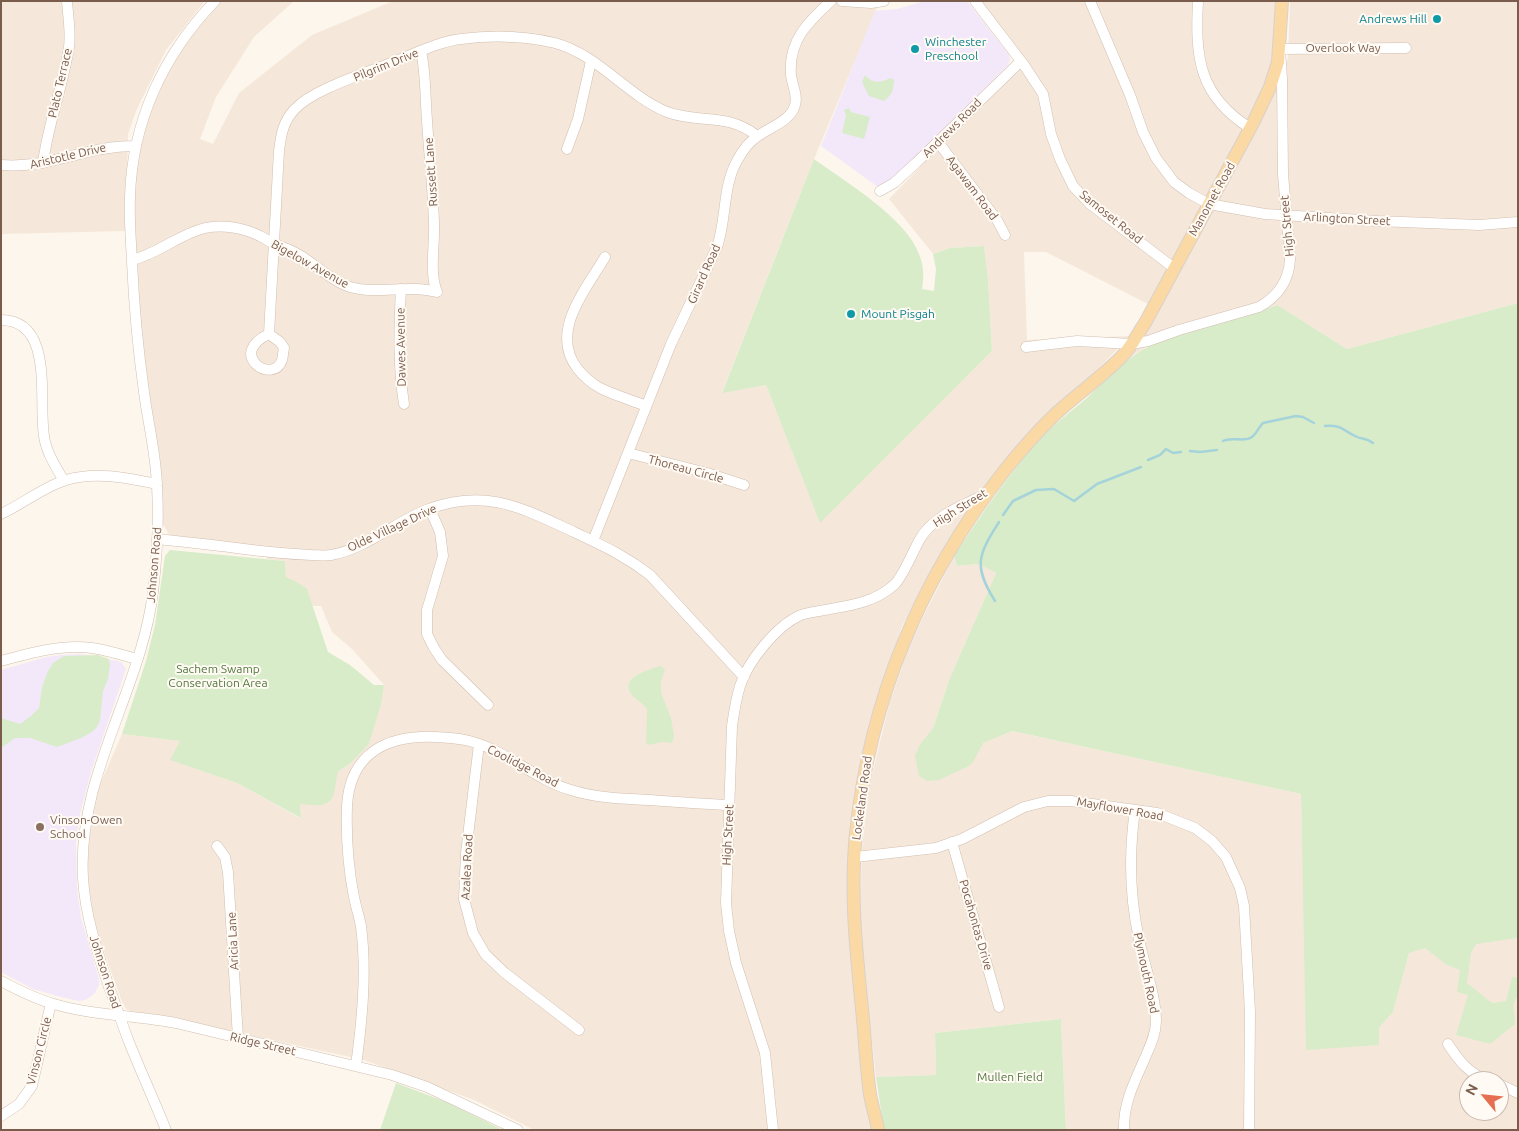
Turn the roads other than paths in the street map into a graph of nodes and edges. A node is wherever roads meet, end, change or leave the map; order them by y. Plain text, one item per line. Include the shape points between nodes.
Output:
1 (67, 1) edge
2 (215, 1) edge
3 (831, 1) edge
4 (842, 1) edge
5 (884, 1) edge
6 (975, 1) edge
7 (1090, 1) edge
8 (1198, 1) edge
9 (1282, 1) edge
10 (1406, 48) dead end
11 (1280, 49) junction
12 (421, 51) junction
13 (591, 61) junction
14 (1020, 61) junction
15 (1250, 128) junction
16 (757, 136) junction
17 (938, 142) junction
18 (136, 146) junction
19 (567, 149) dead end
20 (43, 163) junction
21 (1, 165) edge
22 (880, 191) dead end
23 (1209, 204) junction
24 (1286, 216) junction
25 (1518, 222) edge
26 (1005, 235) dead end
27 (273, 244) junction
28 (606, 257) dead end
29 (132, 260) junction
30 (1174, 268) junction
31 (401, 289) junction
32 (437, 292) joint
33 (1, 320) edge
34 (269, 334) dead end
35 (1132, 344) junction
36 (1026, 347) dead end
37 (404, 404) dead end
38 (646, 406) junction
39 (628, 454) junction
40 (64, 481) junction
41 (157, 484) junction
42 (744, 485) dead end
43 (988, 493) junction
44 (430, 509) junction
45 (1, 514) edge
46 (157, 539) junction
47 (593, 541) junction
48 (137, 659) junction
49 (1, 661) edge
50 (744, 677) junction
51 (488, 705) dead end
52 (479, 744) junction
53 (729, 805) junction
54 (1135, 810) junction
55 (952, 842) junction
56 (217, 846) dead end
57 (855, 857) junction
58 (1, 981) edge
59 (51, 1003) junction
60 (999, 1007) dead end
61 (120, 1015) junction
62 (579, 1030) dead end
63 (238, 1038) junction
64 (1448, 1044) dead end
65 (356, 1066) junction
66 (1469, 1071) edge
67 (1, 1116) edge
68 (166, 1130) edge
69 (518, 1130) edge
70 (773, 1130) edge
71 (878, 1130) edge
72 (1124, 1130) edge
73 (1249, 1130) edge

1 - 20 street, Plato Terrace via 69,48
2 - 18 street, Johnson Road via 199,17 160,74 146,106
3 - 16 street, Girard Road via 800,33 795,45 791,74 796,104 784,119
4 - 5 street
6 - 14 street, Samoset Road
7 - 23 street, Arlington Street via 1156,158 1174,182
8 - 15 street via 1198,53 1208,86 1222,106
9 - 11 main road, High Street
10 - 11 street, Overlook Way
11 - 15 main road, Manomet Road via 1270,88
11 - 24 street, High Street
12 - 13 street, Pilgrim Drive via 458,39 492,36 554,43
12 - 27 street, Pilgrim Drive via 319,93 294,110 281,134
12 - 32 street, Russett Lane via 432,170 433,281
13 - 16 street, Pilgrim Drive via 661,109 674,114 732,122
13 - 19 street
14 - 17 street, Andrews Road
14 - 30 street, Samoset Road via 1043,94 1051,134 1073,186 1090,204
15 - 23 main road, Manomet Road
16 - 38 street, Girard Road via 733,168 717,247
17 - 22 street, Andrews Road via 894,183
17 - 26 street, Agawam Road
18 - 20 street, Aristotle Drive via 106,147
18 - 29 street, Johnson Road via 130,197
20 - 21 street, Aristotle Drive
23 - 24 street, Arlington Street
23 - 30 main road, Manomet Road
24 - 25 street, Arlington Street via 1455,225
24 - 35 street, High Street via 1290,268 1278,293 1270,301
27 - 29 street, Bigelow Avenue via 236,228 204,228
27 - 31 street, Bigelow Avenue via 300,255 348,286
27 - 34 street, Pilgrim Drive
28 - 38 street via 570,319 567,340 571,358 580,372 594,384
29 - 41 street, Johnson Road via 138,350
30 - 35 main road, Manomet Road
31 - 32 street, Bigelow Avenue
31 - 37 street, Dawes Avenue via 399,369
33 - 40 street via 22,326 34,338 42,364 44,437 50,457
35 - 36 street via 1077,341
35 - 43 main road, High Street via 1059,411
38 - 39 street, Girard Road
39 - 42 street, Thoreau Circle
39 - 47 street, Girard Road
40 - 41 street via 112,476
40 - 45 street
41 - 46 street, Johnson Road
43 - 50 street, High Street via 949,512 931,525 920,538 895,584 878,596 801,615 782,626
43 - 57 main road, Lockeland Road via 936,572 884,694 869,748
44 - 46 street, Olde Village Drive via 353,548 330,555 277,553
44 - 47 street, Olde Village Drive via 464,501 509,504
44 - 51 street via 440,532 443,556 427,610 427,634 442,660
46 - 48 street, Johnson Road via 153,594
47 - 50 street, Olde Village Drive via 618,553 650,575
48 - 49 street via 77,647
48 - 61 street, Johnson Road via 92,789 85,822 83,877 88,918
50 - 53 street, High Street via 734,712
52 - 53 street, Coolidge Road via 571,790 618,798
52 - 62 street, Azalea Road via 464,899 473,933 485,954 505,973
52 - 65 street, Coolidge Road via 450,738 400,739 384,745 362,762 350,786 347,840 350,876 360,924 364,978
53 - 70 street, High Street via 726,903 729,931 765,1053
54 - 55 street, Mayflower Road via 1070,801 1037,803
54 - 72 street, Plymouth Road via 1132,883 1138,936 1156,1021 1152,1041 1131,1090 1124,1115
54 - 73 street, Mayflower Road via 1157,813 1195,828 1226,857 1240,888 1244,906 1250,1012
55 - 57 street, Mayflower Road via 936,848
55 - 60 street, Pocahontas Drive
56 - 63 street, Aricia Lane via 225,858 228,872
57 - 71 main road, Lockeland Road via 854,934 870,1094
58 - 59 street, Ridge Street
59 - 61 street, Ridge Street via 99,1014
59 - 67 street, Vinson Circle via 32,1086 19,1104
61 - 63 street, Ridge Street via 151,1018
61 - 68 street, Johnson Road
63 - 65 street, Ridge Street
64 - 66 street
65 - 69 street, Ridge Street via 428,1087

